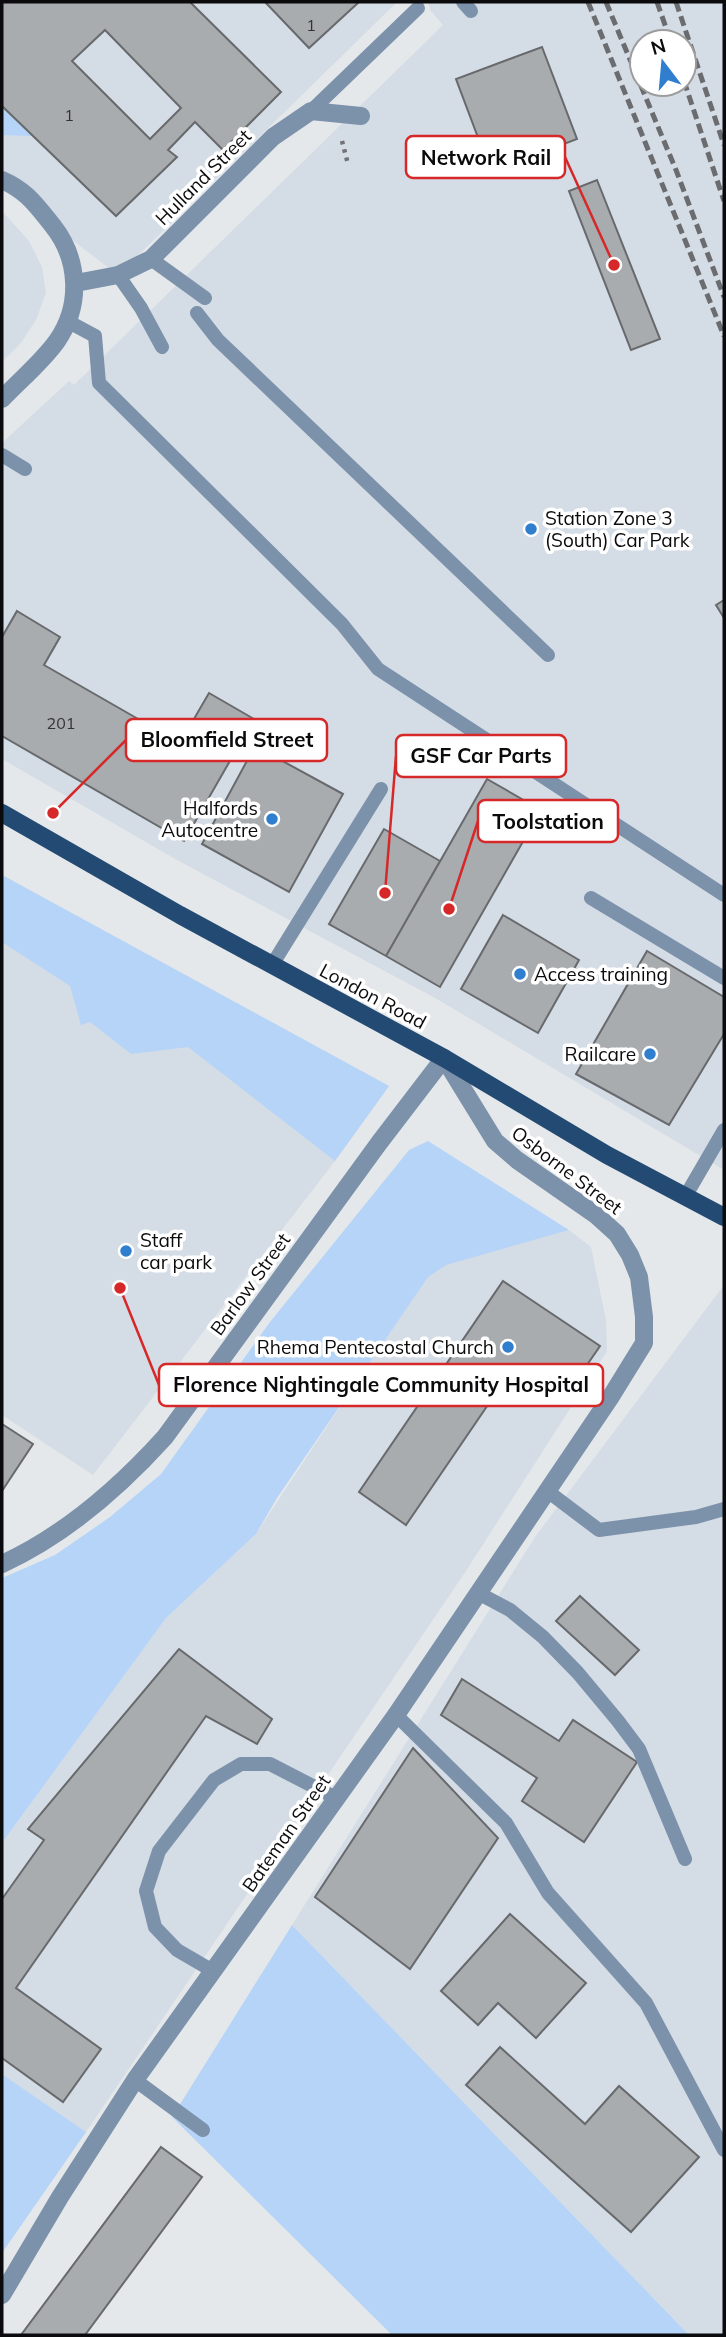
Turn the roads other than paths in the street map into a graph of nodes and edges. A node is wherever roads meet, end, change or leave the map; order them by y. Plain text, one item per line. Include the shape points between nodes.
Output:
1 (418, 8) dead end
2 (310, 111) junction
3 (361, 116) dead end
4 (2, 180) edge
5 (151, 259) junction
6 (118, 275) junction
7 (75, 282) junction
8 (205, 298) dead end
9 (197, 313) dead end
10 (67, 321) junction
11 (162, 347) dead end
12 (2, 400) edge
13 (2, 455) edge
14 (25, 468) dead end
15 (548, 655) dead end
16 (381, 789) dead end
17 (2, 813) edge
18 (724, 895) edge
19 (591, 898) dead end
20 (272, 965) junction
21 (724, 978) edge
22 (444, 1058) junction
23 (724, 1130) edge
24 (685, 1197) junction
25 (724, 1217) edge
26 (610, 1398) joint
27 (545, 1490) junction
28 (724, 1509) edge
29 (2, 1564) edge
30 (478, 1594) junction
31 (396, 1715) junction
32 (336, 1798) junction
33 (685, 1859) dead end
34 (213, 1971) junction
35 (135, 2080) junction
36 (203, 2130) dead end
37 (724, 2150) edge
38 (2, 2295) edge

1 - 2 lane
2 - 3 street
2 - 5 street, Hulland Street via 273,137
4 - 7 street via 29,196 58,231 72,256
5 - 6 street, Hulland Street
5 - 8 lane
6 - 7 street, Hulland Street
6 - 11 lane
7 - 10 street
9 - 15 lane via 218,340
10 - 12 street via 57,340
10 - 18 lane via 95,336 99,383 342,624 377,669
13 - 14 lane
16 - 20 lane
17 - 20 main road, London Road
19 - 21 lane
20 - 22 main road, London Road
22 - 24 main road, London Road
22 - 26 street, Osborne Street via 495,1142 596,1215 617,1234 630,1255 639,1277 644,1343
22 - 29 street, Barlow Street via 165,1437 87,1511
23 - 24 lane
24 - 25 main road, London Road
26 - 27 street, Bateman Street
27 - 28 lane via 599,1530
27 - 30 street, Bateman Street
30 - 31 street, Bateman Street
30 - 33 lane via 510,1610 543,1637 618,1721 639,1749
31 - 32 street, Bateman Street
31 - 37 lane via 506,1823 548,1893 646,2003
32 - 34 street, Bateman Street
32 - 34 lane via 270,1764 242,1764 214,1780 159,1851 146,1891 155,1927 177,1950
34 - 35 street, Bateman Street
35 - 36 lane
35 - 38 street, Bateman Street

